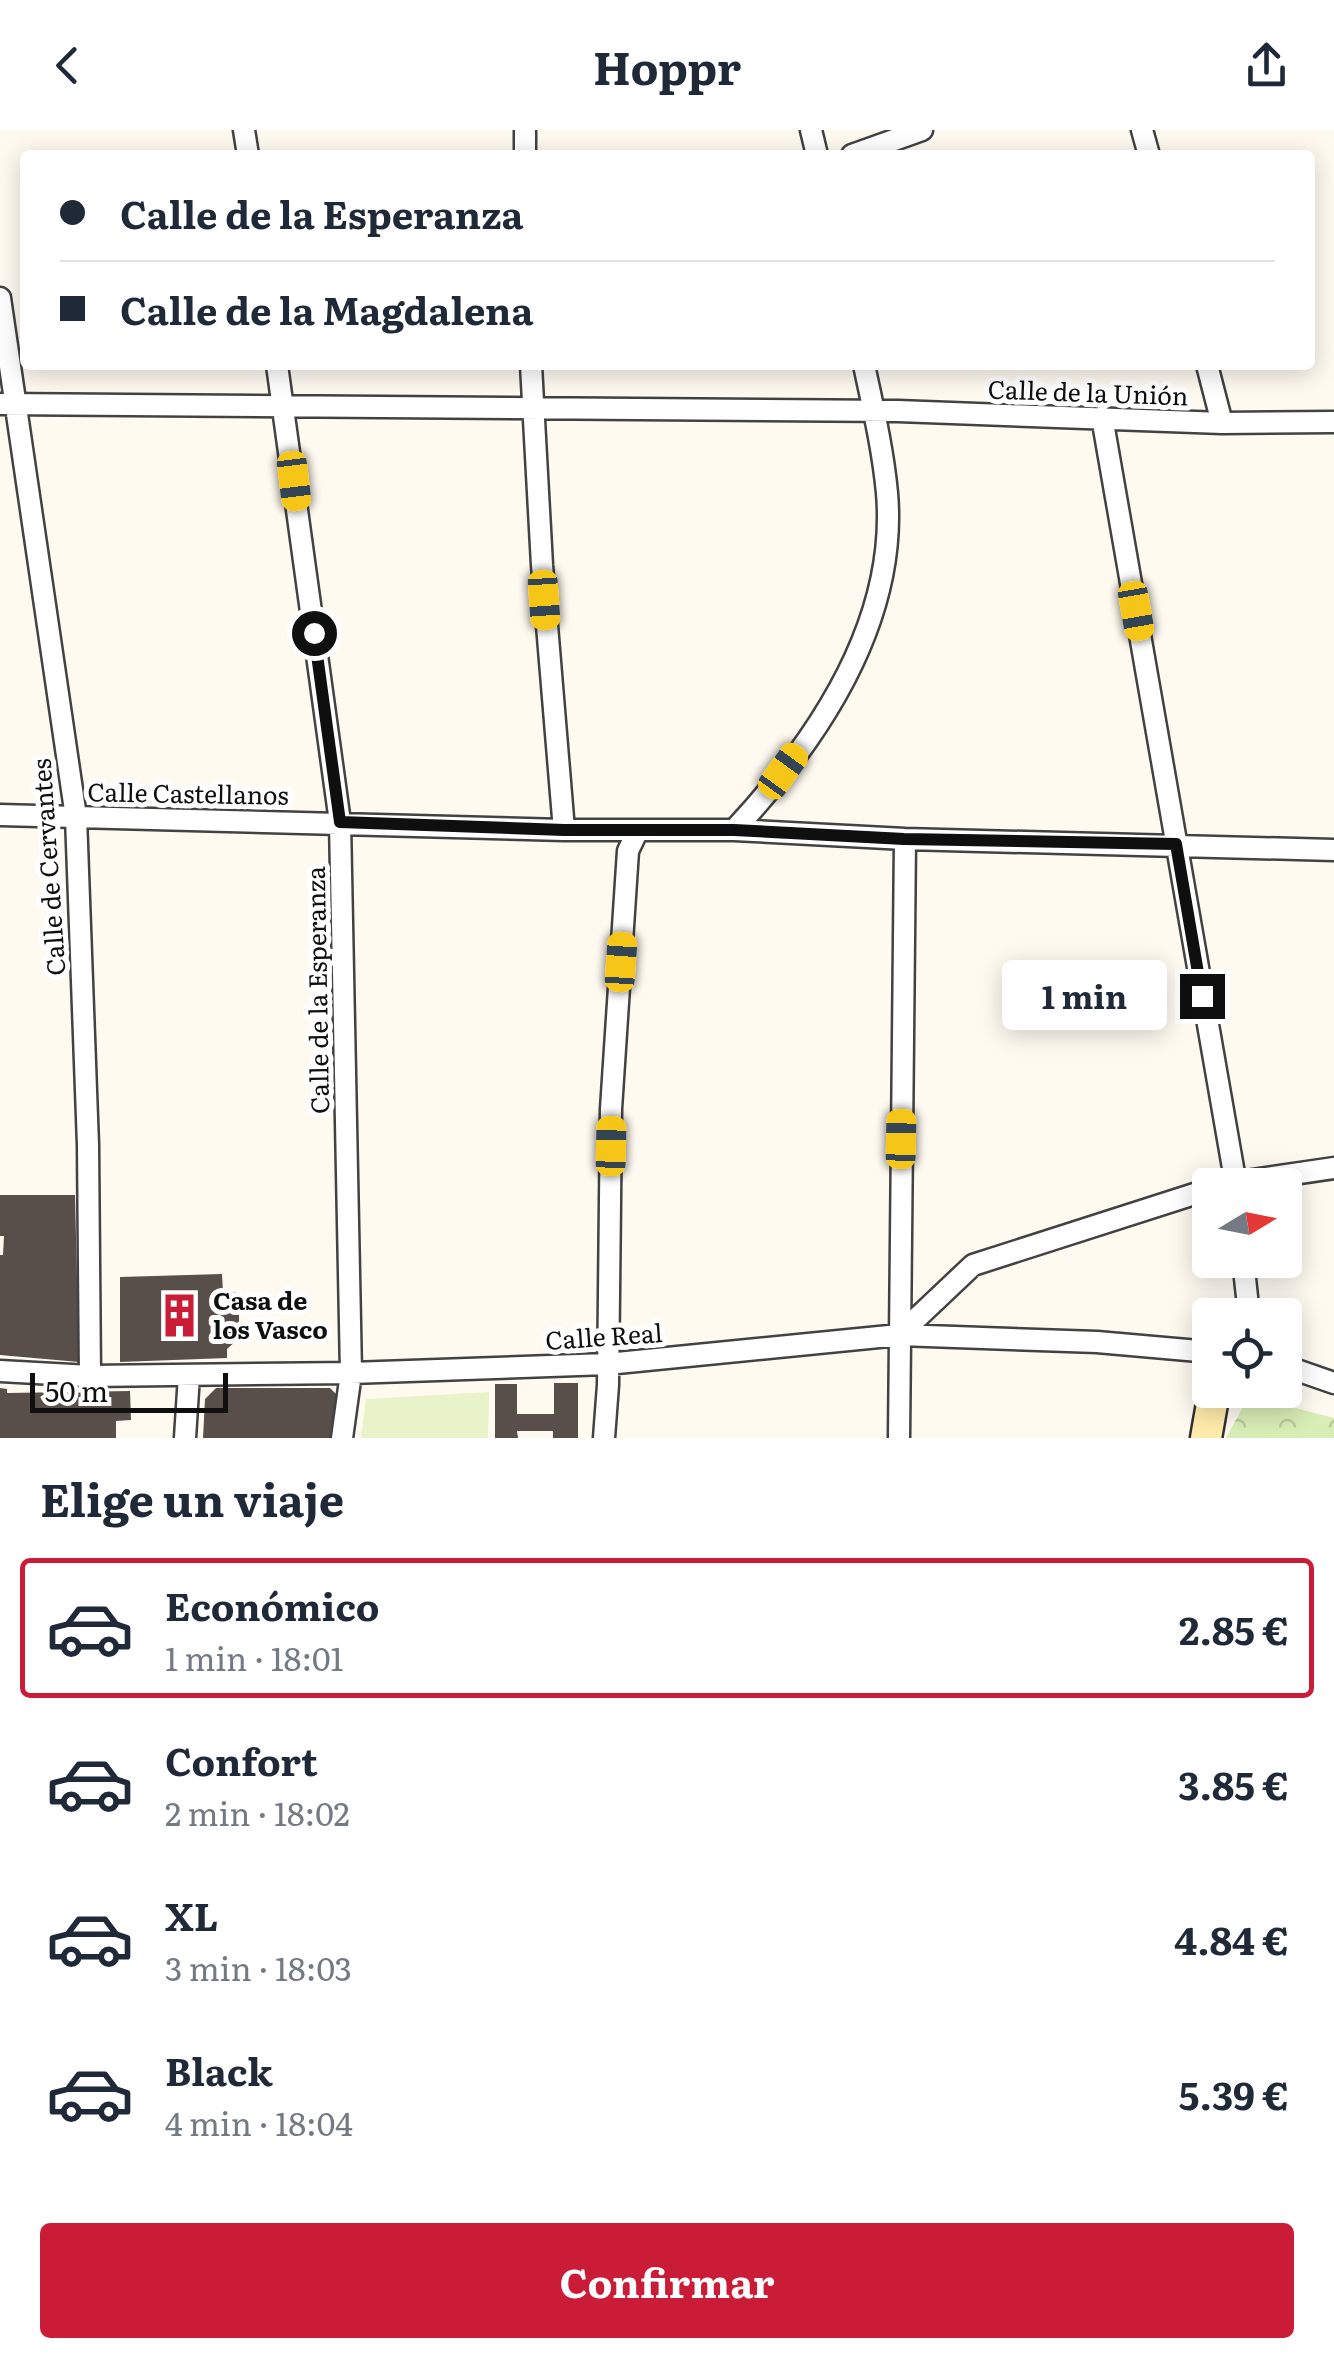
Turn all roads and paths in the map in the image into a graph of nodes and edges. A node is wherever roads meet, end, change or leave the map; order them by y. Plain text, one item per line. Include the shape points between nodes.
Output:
1 (922, 130) edge
2 (866, 150) edge
3 (0, 298) edge
4 (279, 370) edge
5 (531, 370) edge
6 (865, 370) edge
7 (1208, 370) edge
8 (8, 403) edge
9 (284, 405) junction
10 (533, 410) junction
11 (874, 410) junction
12 (1102, 417) junction
13 (1334, 422) edge
14 (1222, 423) junction
15 (0, 815) edge
16 (76, 817) junction
17 (340, 822) junction
18 (564, 830) junction
19 (638, 830) junction
20 (734, 830) junction
21 (904, 839) junction
22 (1176, 844) junction
23 (1334, 850) edge
24 (1228, 1168) edge
25 (1334, 1168) edge
26 (1302, 1173) edge
27 (1192, 1195) edge
28 (900, 1335) junction
29 (1192, 1350) edge
30 (608, 1364) junction
31 (0, 1370) edge
32 (1302, 1372) edge
33 (351, 1374) junction
34 (188, 1375) junction
35 (90, 1376) junction
36 (1334, 1382) edge
37 (1212, 1408) edge
38 (185, 1438) edge
39 (342, 1438) edge
40 (604, 1438) edge
41 (898, 1438) edge
42 (1206, 1438) edge

1 - 2 street
3 - 8 street, Calle de Cervantes
4 - 9 street, Calle de la Esperanza
5 - 10 street
6 - 11 street
7 - 14 street
8 - 9 street, Calle de la Unión
8 - 16 street, Calle de Cervantes
9 - 10 street, Calle de la Unión
9 - 17 street, Calle de la Esperanza
10 - 11 street, Calle de la Unión
10 - 18 street
11 - 12 street, Calle de la Unión
11 - 20 street via 887,494 878,599 827,710
12 - 14 street, Calle de la Unión
12 - 22 street
13 - 14 street, Calle de la Unión
15 - 16 street, Calle Castellanos
16 - 17 street, Calle Castellanos
16 - 35 street, Calle de Cervantes
17 - 18 street, Calle Castellanos
17 - 33 street, Calle de la Esperanza
18 - 19 street, Calle Castellanos
19 - 20 street, Calle Castellanos
19 - 30 street via 628,851 611,1109
20 - 21 street, Calle Castellanos
21 - 22 street, Calle Castellanos
21 - 28 street
22 - 23 street, Calle Castellanos
22 - 24 street
25 - 26 street
27 - 28 street via 973,1265
28 - 29 street, Calle Real
28 - 30 street, Calle Real
28 - 41 street
30 - 33 street, Calle Real
30 - 40 street
31 - 35 street, Calle Real
32 - 36 street
33 - 34 street, Calle Real
33 - 39 street, Calle de la Esperanza
34 - 35 street, Calle Real
34 - 38 street
37 - 42 street

